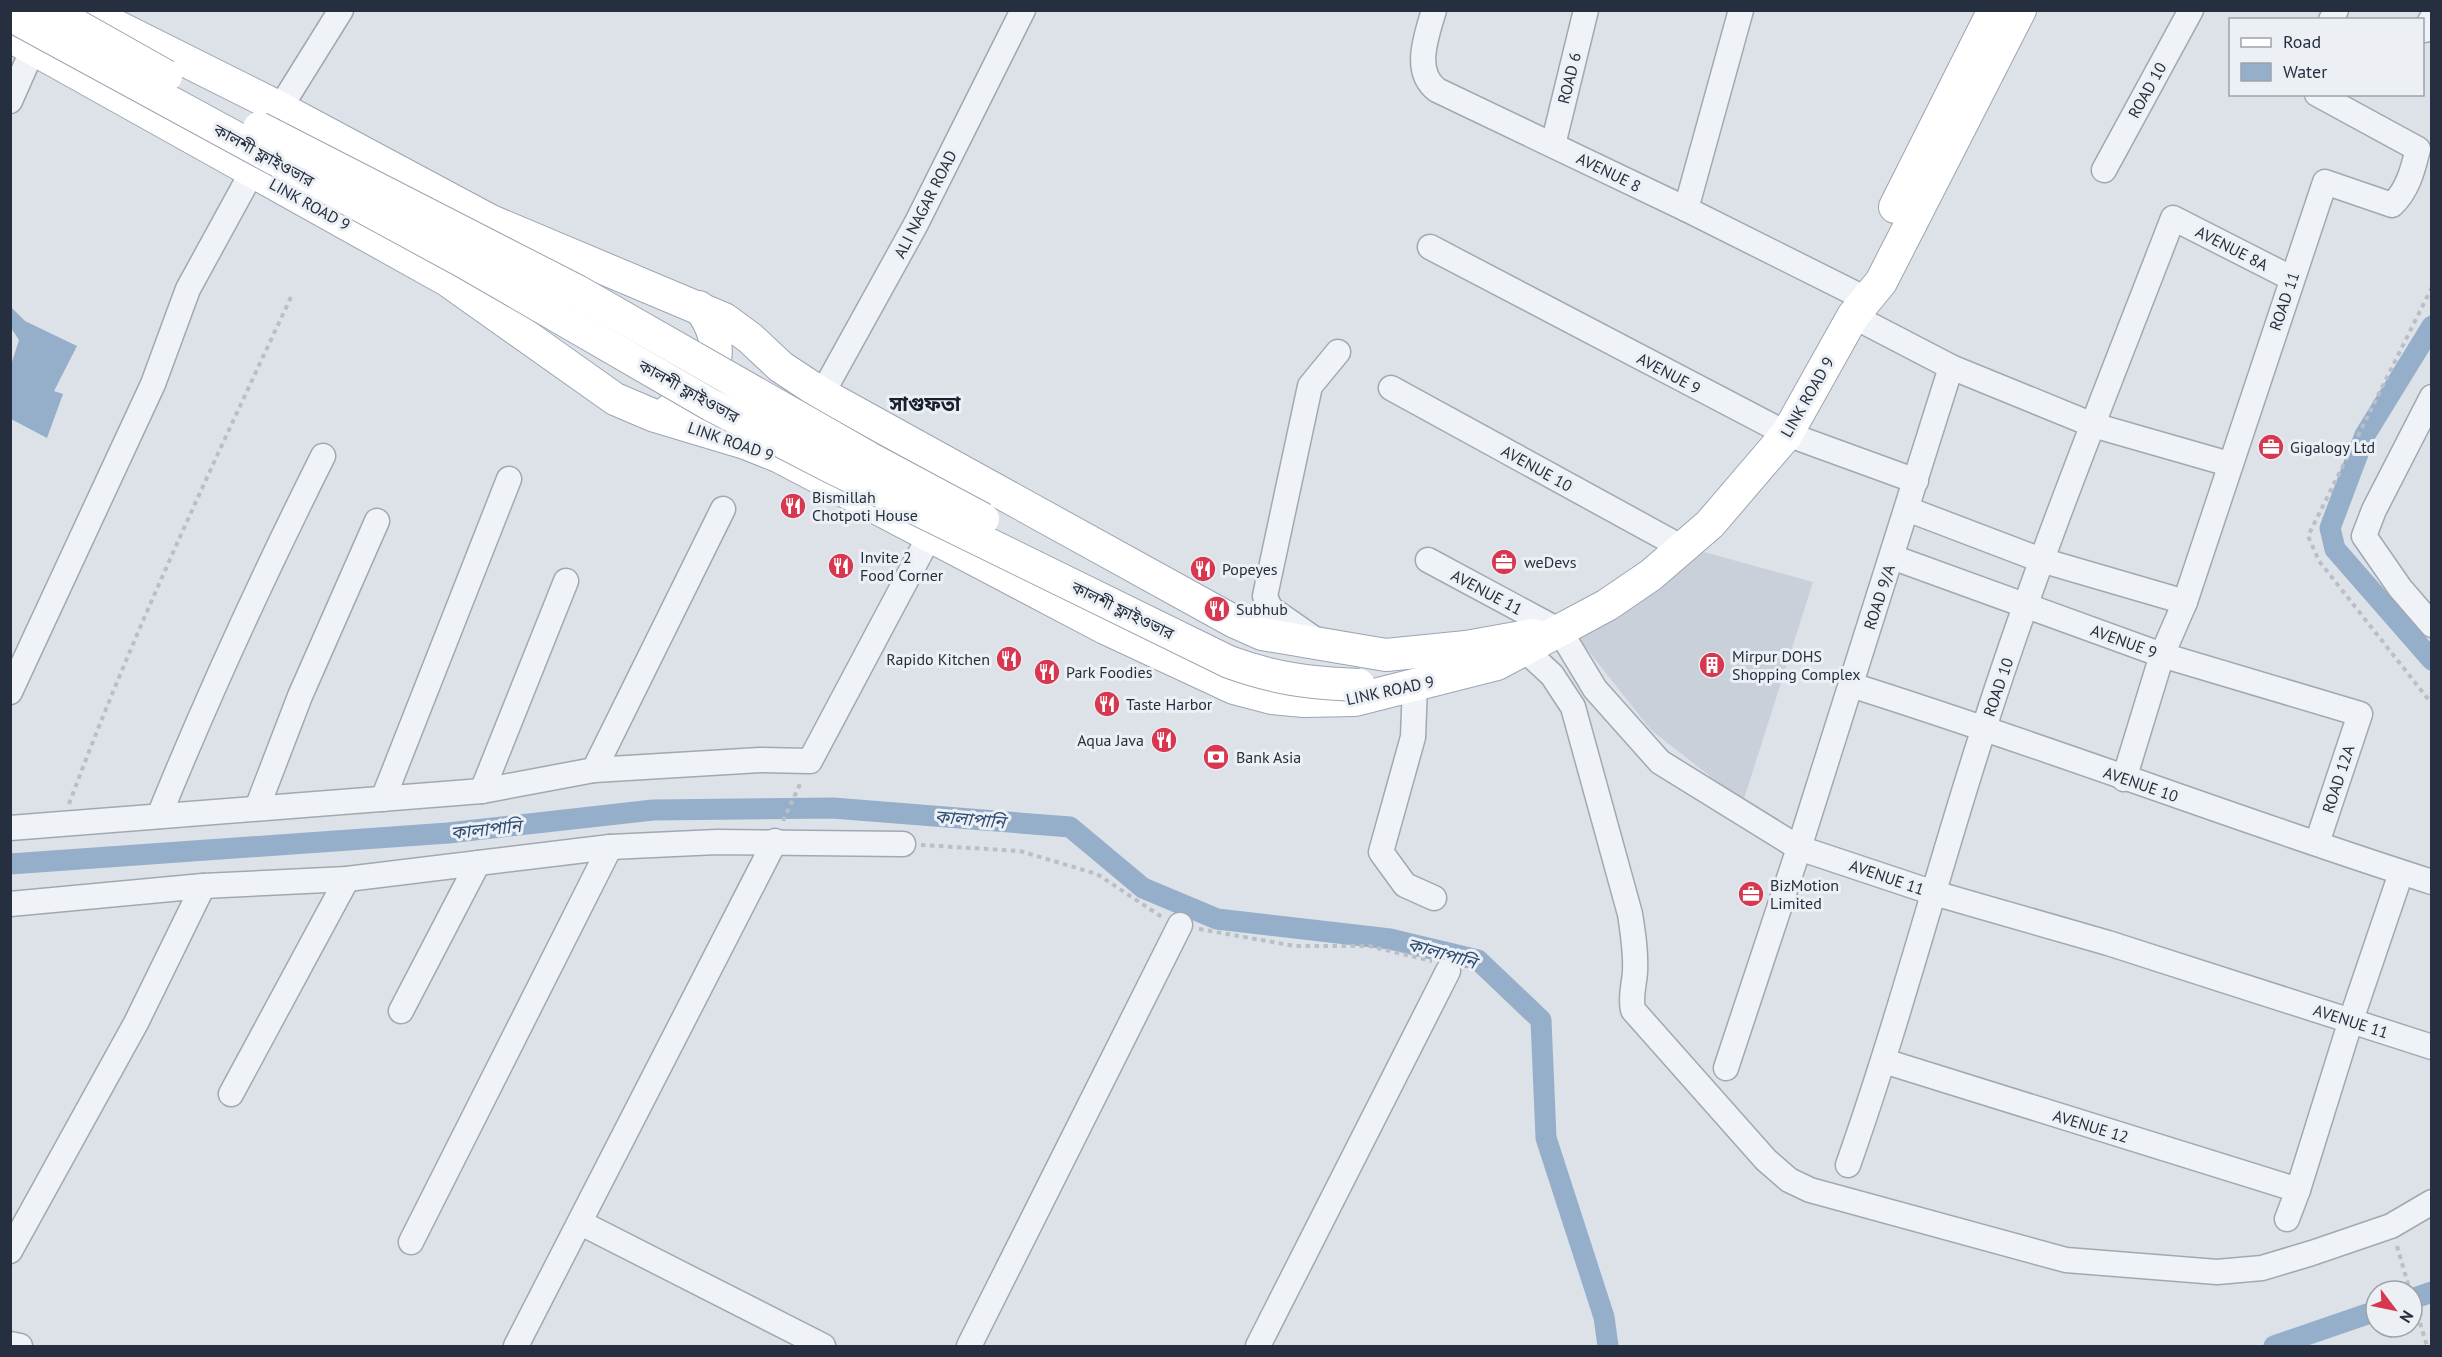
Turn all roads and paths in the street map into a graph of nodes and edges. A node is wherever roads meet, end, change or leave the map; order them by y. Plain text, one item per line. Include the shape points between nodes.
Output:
1 (49, 10) edge
2 (84, 10) edge
3 (341, 10) edge
4 (1023, 10) edge
5 (1434, 10) edge
6 (1586, 10) edge
7 (1741, 10) edge
8 (1994, 10) edge
9 (2020, 10) edge
10 (2191, 10) edge
11 (10, 15) edge
12 (22, 43) edge
13 (2321, 96) edge
14 (10, 101) edge
15 (280, 108) junction
16 (1552, 145) junction
17 (2104, 170) dead end
18 (252, 172) junction
19 (1686, 209) junction
20 (2173, 218) joint
21 (1430, 247) dead end
22 (2291, 278) junction
23 (291, 297) dead end
24 (1854, 305) junction
25 (699, 307) junction
26 (1338, 352) dead end
27 (1951, 367) junction
28 (1391, 388) dead end
29 (822, 394) junction
30 (2432, 397) edge
31 (655, 416) junction
32 (2093, 425) junction
33 (1787, 434) junction
34 (323, 456) dead end
35 (2229, 464) junction
36 (508, 479) dead end
37 (1916, 481) junction
38 (1907, 509) junction
39 (723, 510) dead end
40 (377, 521) dead end
41 (929, 537) junction
42 (1683, 548) junction
43 (1892, 557) junction
44 (1428, 560) dead end
45 (2041, 560) junction
46 (566, 581) dead end
47 (2185, 602) junction
48 (2027, 606) junction
49 (2432, 625) edge
50 (1560, 631) junction
51 (1323, 646) junction
52 (1526, 650) junction
53 (1386, 655) junction
54 (2162, 655) junction
55 (1351, 679) junction
56 (1851, 685) junction
57 (1406, 688) junction
58 (10, 692) edge
59 (2360, 714) joint
60 (1984, 727) junction
61 (594, 770) junction
62 (803, 776) dead end
63 (2124, 779) junction
64 (482, 791) junction
65 (383, 799) junction
66 (257, 808) junction
67 (159, 816) junction
68 (61, 825) junction
69 (10, 828) edge
70 (777, 835) junction
71 (2317, 843) junction
72 (903, 844) dead end
73 (610, 847) junction
74 (1799, 848) junction
75 (478, 863) junction
76 (2401, 873) junction
77 (347, 879) junction
78 (2432, 882) edge
79 (203, 886) junction
80 (1934, 893) junction
81 (1434, 898) dead end
82 (10, 904) edge
83 (1180, 925) dead end
84 (1448, 971) dead end
85 (400, 1011) dead end
86 (2351, 1020) junction
87 (2432, 1047) edge
88 (1884, 1061) junction
89 (1726, 1068) dead end
90 (231, 1094) dead end
91 (1848, 1165) dead end
92 (2298, 1191) junction
93 (2432, 1202) edge
94 (2287, 1219) dead end
95 (581, 1223) junction
96 (411, 1242) dead end
97 (10, 1251) edge
98 (2401, 1258) dead end
99 (2407, 1279) edge
100 (10, 1344) edge
101 (20, 1347) edge
102 (516, 1347) edge
103 (823, 1347) edge
104 (969, 1347) edge
105 (1258, 1347) edge

1 - 55 main road, bridge via 264,130 577,291 869,458 1218,645 1296,670
2 - 15 main road, LINK ROAD 9
3 - 15 street
4 - 29 street, ALI NAGAR ROAD via 916,224
5 - 16 street, AVENUE 8 via 1423,65 1432,86
6 - 16 street, ROAD 6
7 - 19 street
8 - 24 main road, LINK ROAD 9 via 1862,273
9 - 24 main road, LINK ROAD 9 via 1881,282
10 - 17 street, ROAD 10
11 - 55 main road, কালশী ফ্লাইওভার, bridge via 464,262 711,405 862,483 1229,662 1309,684
12 - 14 street
12 - 18 main road, LINK ROAD 9
13 - 22 street, ROAD 11 via 2418,149 2410,178 2392,205 2325,182
15 - 25 main road, LINK ROAD 9 via 491,221
16 - 19 street, AVENUE 8
18 - 31 main road, LINK ROAD 9 via 447,280 615,399
18 - 58 street via 188,289 153,384
19 - 24 street, AVENUE 8
20 - 22 street, AVENUE 8A
20 - 32 street, ROAD 10
21 - 33 street, AVENUE 9
22 - 35 street, ROAD 11
23 - 68 path via 217,454 92,742
24 - 27 street
24 - 33 main road, LINK ROAD 9
25 - 29 main road, LINK ROAD 9 via 724,319 781,367
25 - 31 main road via 711,321 716,336 714,364 696,393 679,406
26 - 51 street via 1310,387 1265,596 1270,608
27 - 32 street
27 - 37 street, ROAD 9/A
28 - 42 street, AVENUE 10
29 - 51 main road, LINK ROAD 9 via 1235,622 1262,634
30 - 49 street via 2364,536
31 - 41 main road, LINK ROAD 9 via 780,457
32 - 35 street
32 - 45 street, ROAD 10
33 - 37 street, AVENUE 9
33 - 42 main road, LINK ROAD 9 via 1710,524
34 - 67 street via 218,677
35 - 47 street, ROAD 11
36 - 65 street
37 - 38 street, ROAD 9/A
38 - 43 street, ROAD 9/A
38 - 45 street
39 - 61 street
40 - 66 street via 300,696
41 - 57 main road, LINK ROAD 9 via 1105,628 1234,688 1304,701 1355,700
41 - 61 street via 810,761 760,760
42 - 50 main road, LINK ROAD 9 via 1607,605
43 - 48 street, AVENUE 9
43 - 56 street, ROAD 9/A
44 - 50 street, AVENUE 11
45 - 47 street
45 - 48 street, ROAD 10
46 - 64 street
47 - 54 street, ROAD 11
48 - 54 street, AVENUE 9
48 - 60 street, ROAD 10
50 - 52 main road, LINK ROAD 9
50 - 53 main road, LINK ROAD 9 via 1466,647
50 - 74 street, AVENUE 11 via 1595,689 1660,762
51 - 53 main road, LINK ROAD 9
52 - 57 main road, LINK ROAD 9 via 1497,664
52 - 93 street via 1552,675 1573,707 1630,914 1635,947 1630,997 1633,1010 1766,1160 1789,1180 1810,1190 2066,1260 2217,1272 2262,1268 2312,1253 2391,1227
53 - 55 main road
54 - 59 street, AVENUE 9
54 - 63 street, ROAD 11
55 - 57 main road, কালশী ফ্লাইওভার
56 - 60 street, AVENUE 10
56 - 74 street, ROAD 9/A
57 - 81 street via 1413,737 1381,852 1405,885
59 - 71 street, ROAD 12A
60 - 63 street, AVENUE 10
60 - 80 street, ROAD 10
61 - 64 street
62 - 70 path
63 - 71 street, AVENUE 10
64 - 65 street
65 - 66 street
66 - 67 street
67 - 68 street
68 - 69 street
70 - 72 street
70 - 73 street
70 - 95 street
71 - 76 street, AVENUE 10
73 - 75 street
73 - 96 street
74 - 80 street, AVENUE 11
74 - 89 street, ROAD 9/A
75 - 77 street
75 - 85 street
76 - 78 street, AVENUE 10
76 - 86 street
77 - 79 street
77 - 90 street
79 - 82 street
79 - 97 street via 136,1023
80 - 86 street, AVENUE 11
80 - 88 street, ROAD 10
83 - 104 street
84 - 105 street
86 - 87 street, AVENUE 11
86 - 92 street
88 - 91 street, ROAD 10
88 - 92 street, AVENUE 12
92 - 94 street
95 - 102 street
95 - 103 street
98 - 99 path
100 - 101 street

